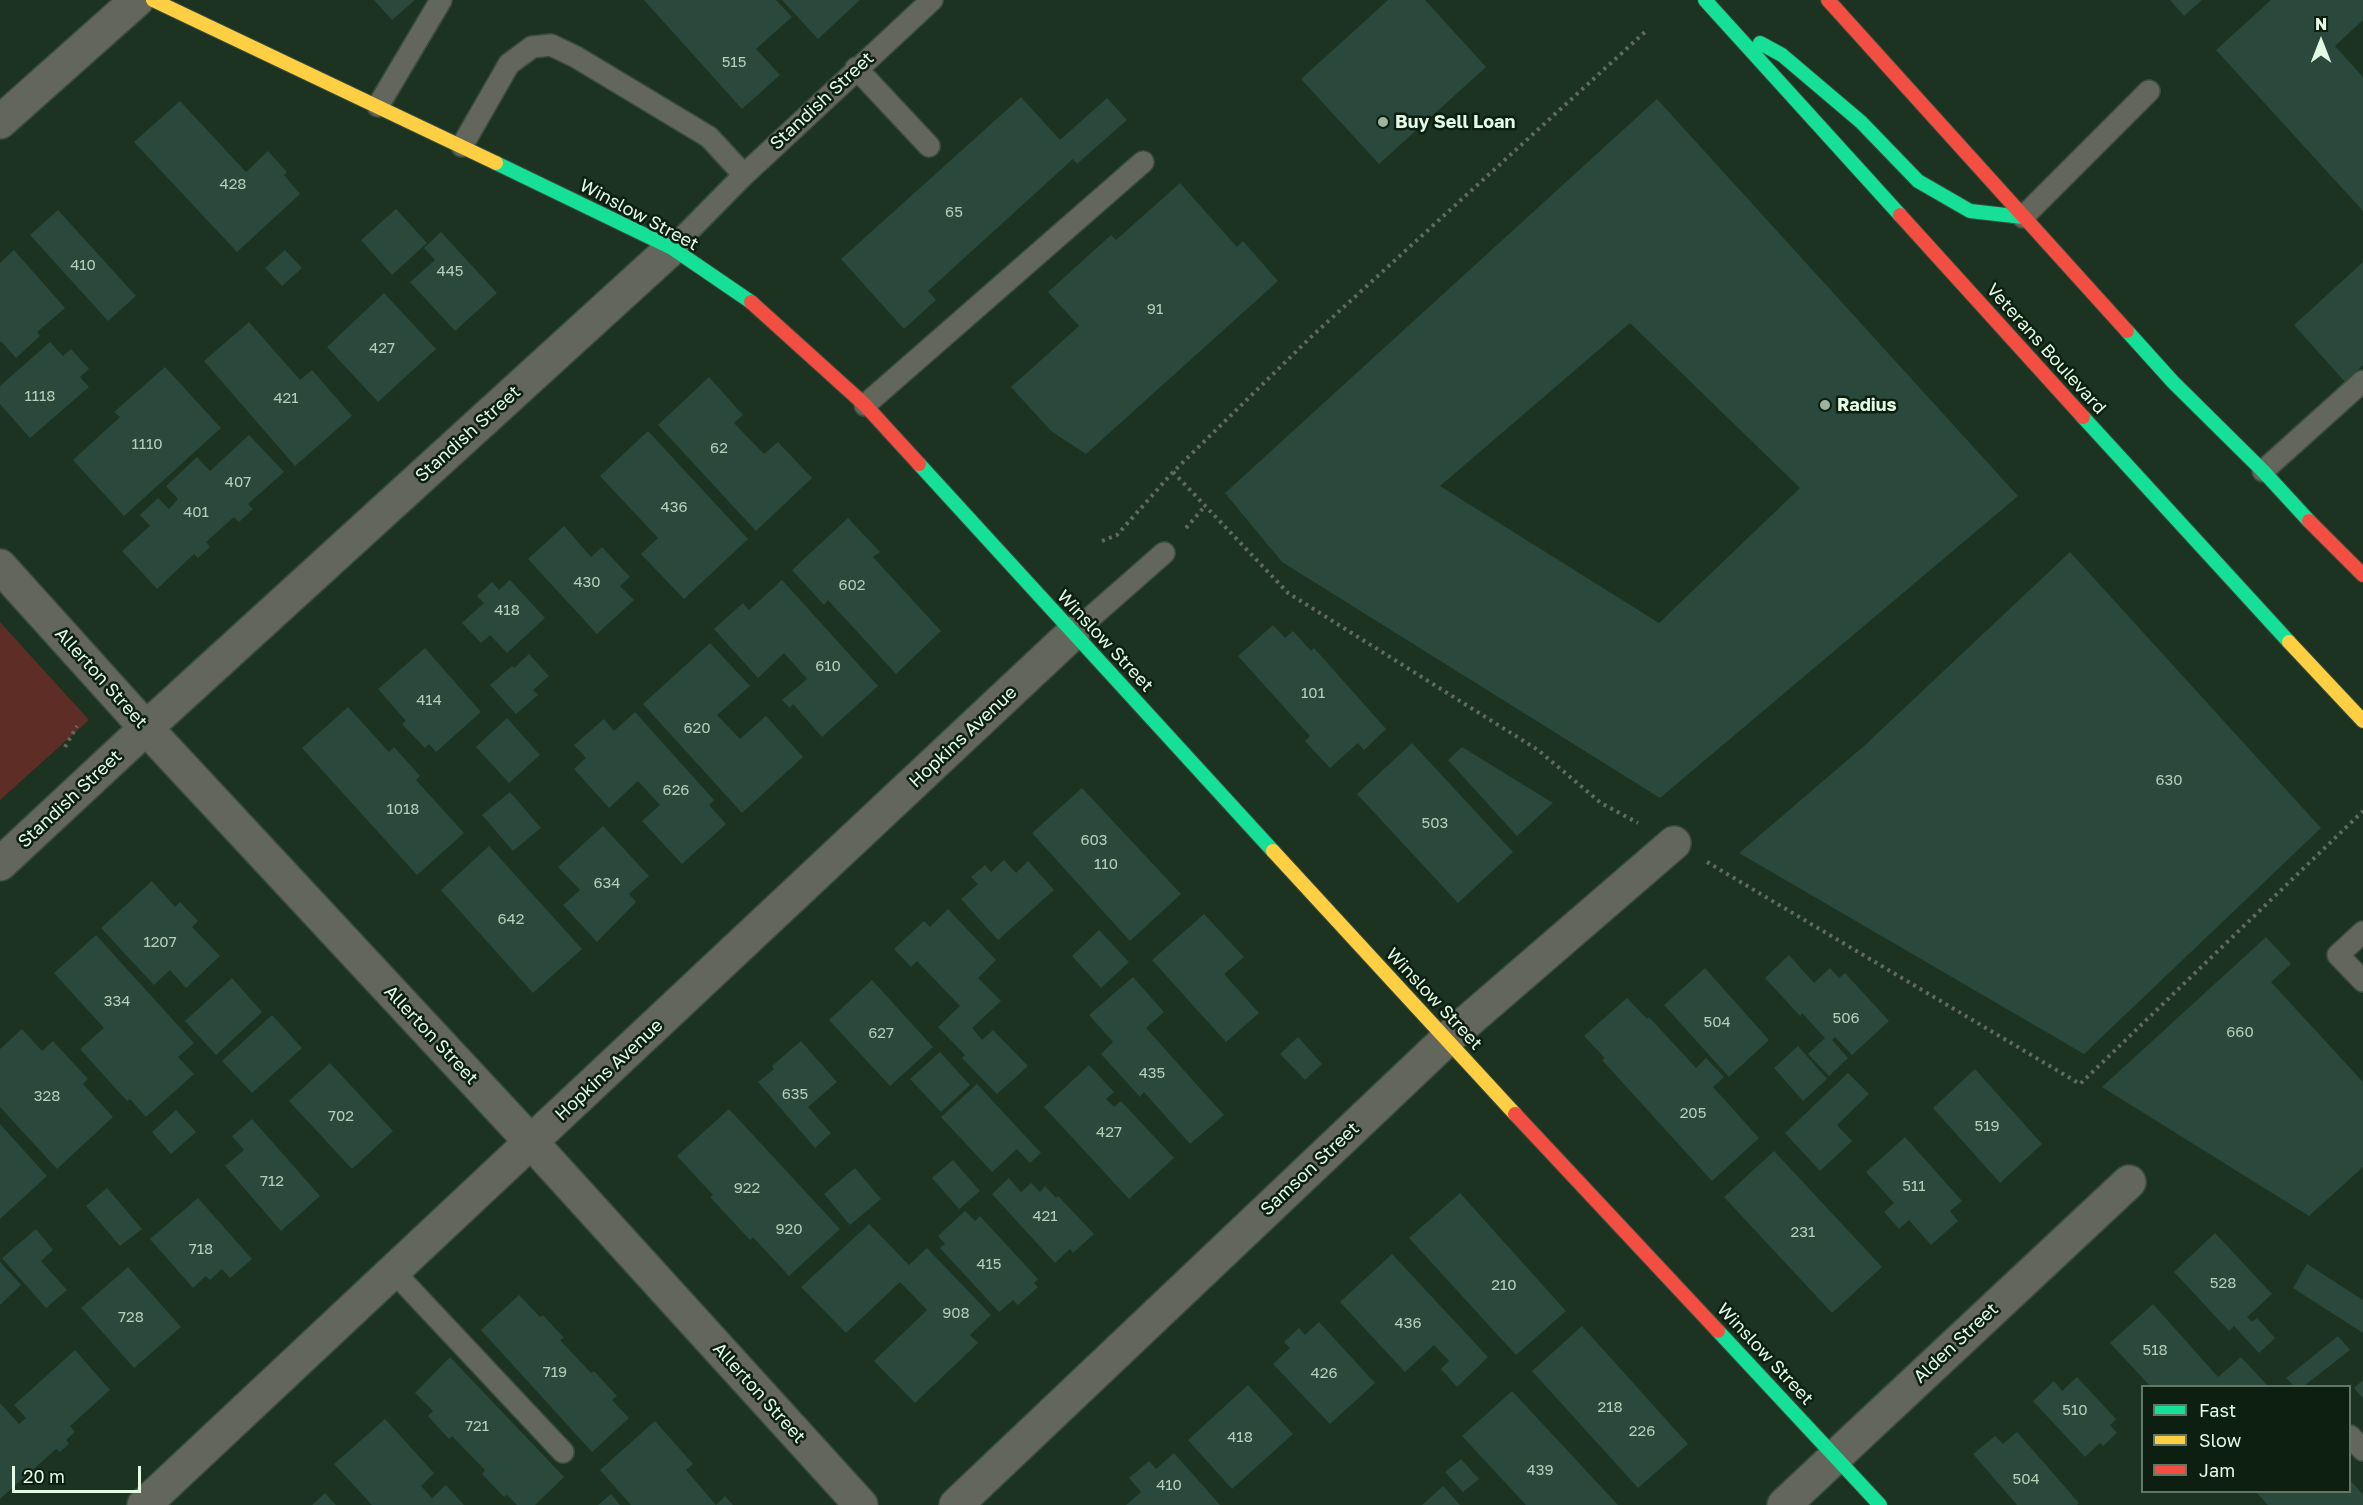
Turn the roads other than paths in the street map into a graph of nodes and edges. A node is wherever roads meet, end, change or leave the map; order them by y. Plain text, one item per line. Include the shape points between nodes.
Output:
1 (137, 0) edge
2 (153, 0) edge
3 (441, 0) edge
4 (932, 0) edge
5 (1705, 0) edge
6 (1828, 0) edge
7 (1725, 22) junction
8 (856, 68) junction
9 (2149, 91) dead end
10 (378, 106) junction
11 (0, 122) edge
12 (462, 146) junction
13 (929, 146) dead end
14 (1143, 162) dead end
15 (744, 175) junction
16 (2023, 217) junction
17 (672, 248) junction
18 (2363, 381) edge
19 (865, 405) junction
20 (2264, 471) junction
21 (1164, 553) dead end
22 (0, 566) edge
23 (2363, 575) edge
24 (1073, 633) junction
25 (2363, 720) edge
26 (146, 728) junction
27 (1674, 843) road end
28 (0, 864) edge
29 (2363, 932) edge
30 (2363, 981) edge
31 (1446, 1040) junction
32 (532, 1143) junction
33 (2129, 1182) dead end
34 (394, 1272) junction
35 (2351, 1438) edge
36 (2363, 1450) edge
37 (563, 1452) dead end
38 (1837, 1456) junction
39 (144, 1505) edge
40 (861, 1505) edge
41 (956, 1505) edge
42 (1784, 1505) edge
43 (1880, 1505) edge

1 - 11 street
2 - 10 street, Winslow Street
3 - 10 lane
4 - 8 lane, Standish Street
5 - 7 street, Veterans Boulevard
6 - 16 street
7 - 16 street via 1782,55 1861,122 1918,181 1970,211
7 - 25 street, Veterans Boulevard via 2238,588
8 - 13 lane
8 - 15 lane, Standish Street
9 - 16 lane
10 - 12 street, Winslow Street
12 - 15 lane via 509,64 532,47 551,45 709,137
12 - 17 street, Winslow Street
14 - 19 lane
15 - 17 lane, Standish Street
16 - 20 street via 2173,382
17 - 19 street, Winslow Street via 750,301
17 - 26 street, Standish Street
18 - 20 lane
19 - 24 street, Winslow Street
20 - 23 street
21 - 24 lane
22 - 26 street, Allerton Street
24 - 31 street, Winslow Street
24 - 32 street, Hopkins Avenue
26 - 28 street, Standish Street
26 - 32 street, Allerton Street
27 - 31 street, Samson Street
29 - 30 lane via 2338,955
31 - 38 street, Winslow Street
31 - 41 street, Samson Street
32 - 34 street, Hopkins Avenue
32 - 40 street, Allerton Street
33 - 38 street, Alden Street
34 - 37 lane
34 - 39 street, Hopkins Avenue
35 - 36 lane
38 - 42 street, Alden Street
38 - 43 street, Winslow Street

